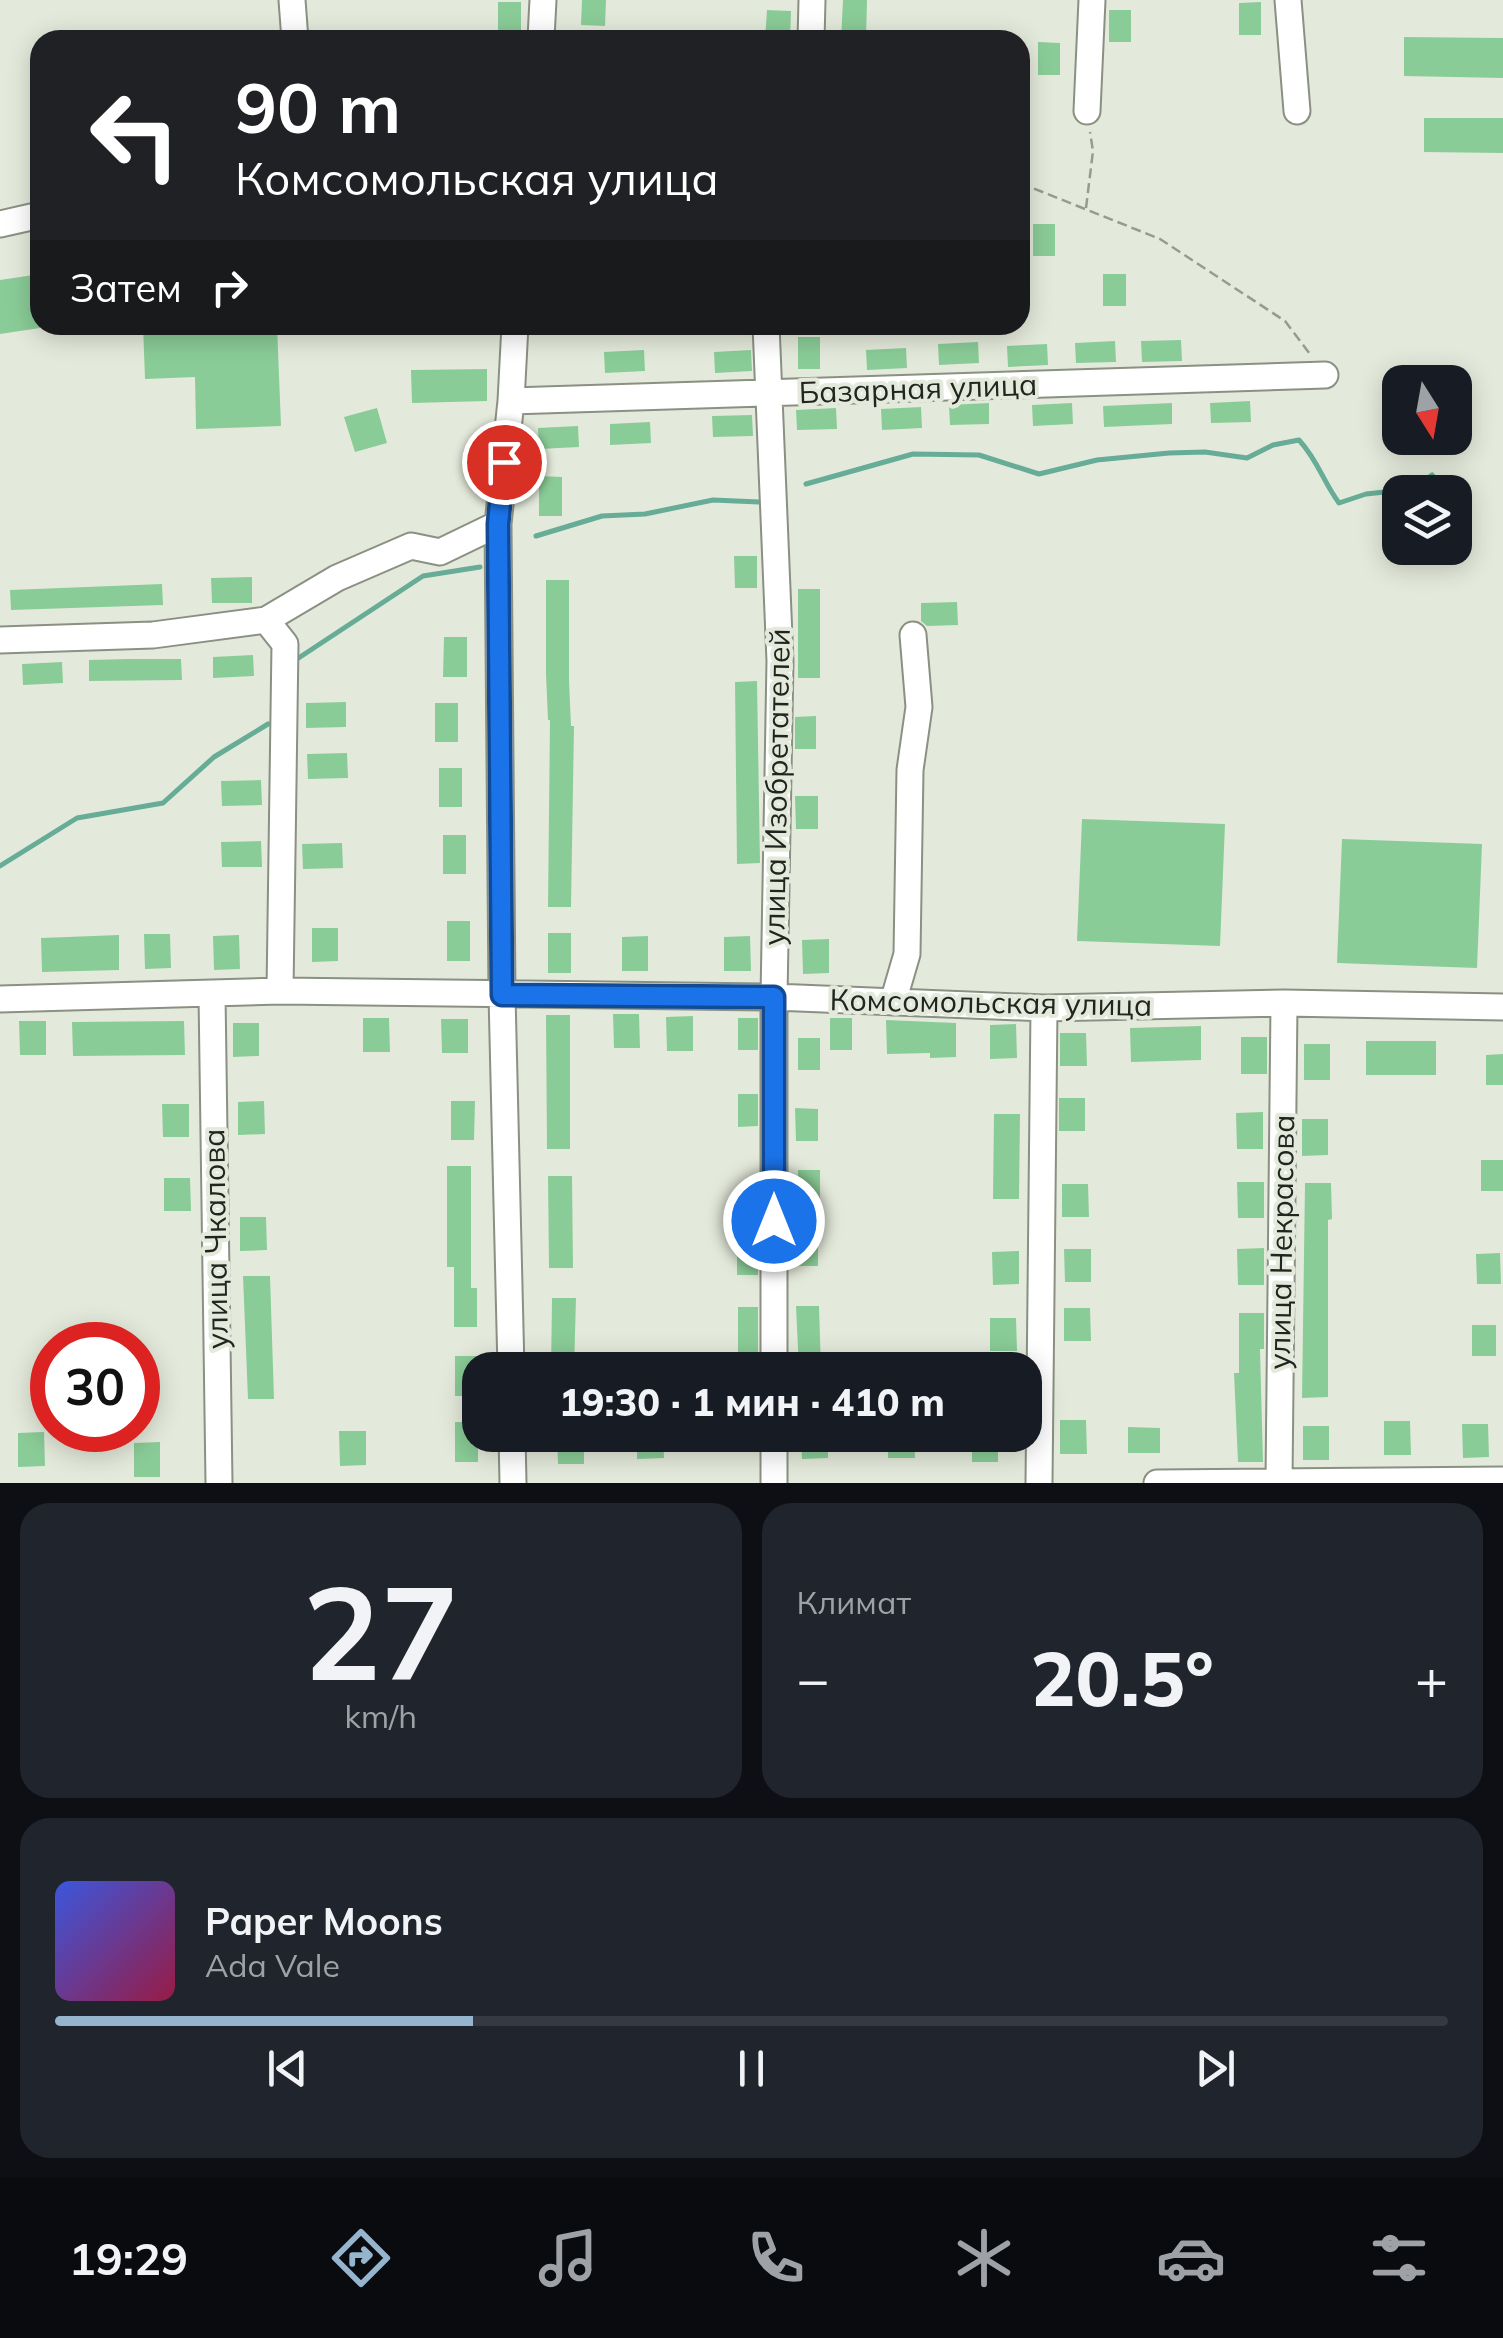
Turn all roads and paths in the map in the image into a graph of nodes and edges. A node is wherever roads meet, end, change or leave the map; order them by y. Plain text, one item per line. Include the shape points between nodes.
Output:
1 (292, 0) edge
2 (542, 0) edge
3 (812, 0) edge
4 (1092, 0) edge
5 (1288, 0) edge
6 (294, 30) edge
7 (541, 30) edge
8 (810, 30) edge
9 (1087, 110) joint
10 (1297, 112) dead end
11 (1030, 187) edge
12 (1086, 210) junction
13 (30, 217) edge
14 (0, 224) edge
15 (514, 335) edge
16 (766, 335) edge
17 (1326, 375) joint
18 (769, 392) junction
19 (511, 400) junction
20 (498, 524) junction
21 (266, 620) junction
22 (913, 635) dead end
23 (0, 640) edge
24 (280, 992) junction
25 (212, 994) junction
26 (502, 995) junction
27 (774, 997) junction
28 (0, 1000) edge
29 (893, 1002) junction
30 (1284, 1003) junction
31 (1503, 1007) edge
32 (1044, 1008) junction
33 (511, 1352) edge
34 (774, 1352) edge
35 (512, 1452) edge
36 (774, 1452) edge
37 (1503, 1480) edge
38 (1279, 1481) edge
39 (219, 1483) edge
40 (513, 1483) edge
41 (774, 1483) edge
42 (1039, 1483) edge
43 (1157, 1483) edge

1 - 6 street
2 - 7 street
3 - 8 street
4 - 9 street
5 - 10 street
9 - 12 path via 1092,151
11 - 12 path
12 - 17 path via 1160,239 1285,321
13 - 14 street
15 - 19 street
16 - 18 street, улица Изобретателей
17 - 18 street, Базарная улица
18 - 19 street, Базарная улица
18 - 27 street, улица Изобретателей via 780,661
19 - 20 street
20 - 21 street via 440,552 411,546 337,578
20 - 26 street
21 - 23 street via 153,634
21 - 24 street via 285,644
22 - 29 street via 919,707 910,770 906,954
24 - 25 street, Комсомольская улица
24 - 26 street, Комсомольская улица
25 - 28 street, Комсомольская улица
25 - 39 street, улица Чкалова
26 - 27 street, Комсомольская улица
26 - 33 street
27 - 29 street, Комсомольская улица
27 - 34 street, улица Изобретателей
29 - 32 street, Комсомольская улица
30 - 31 street, Комсомольская улица
30 - 32 street, Комсомольская улица
30 - 38 street, улица Некрасова
32 - 42 street
35 - 40 street
36 - 41 street
37 - 38 street
38 - 43 street

